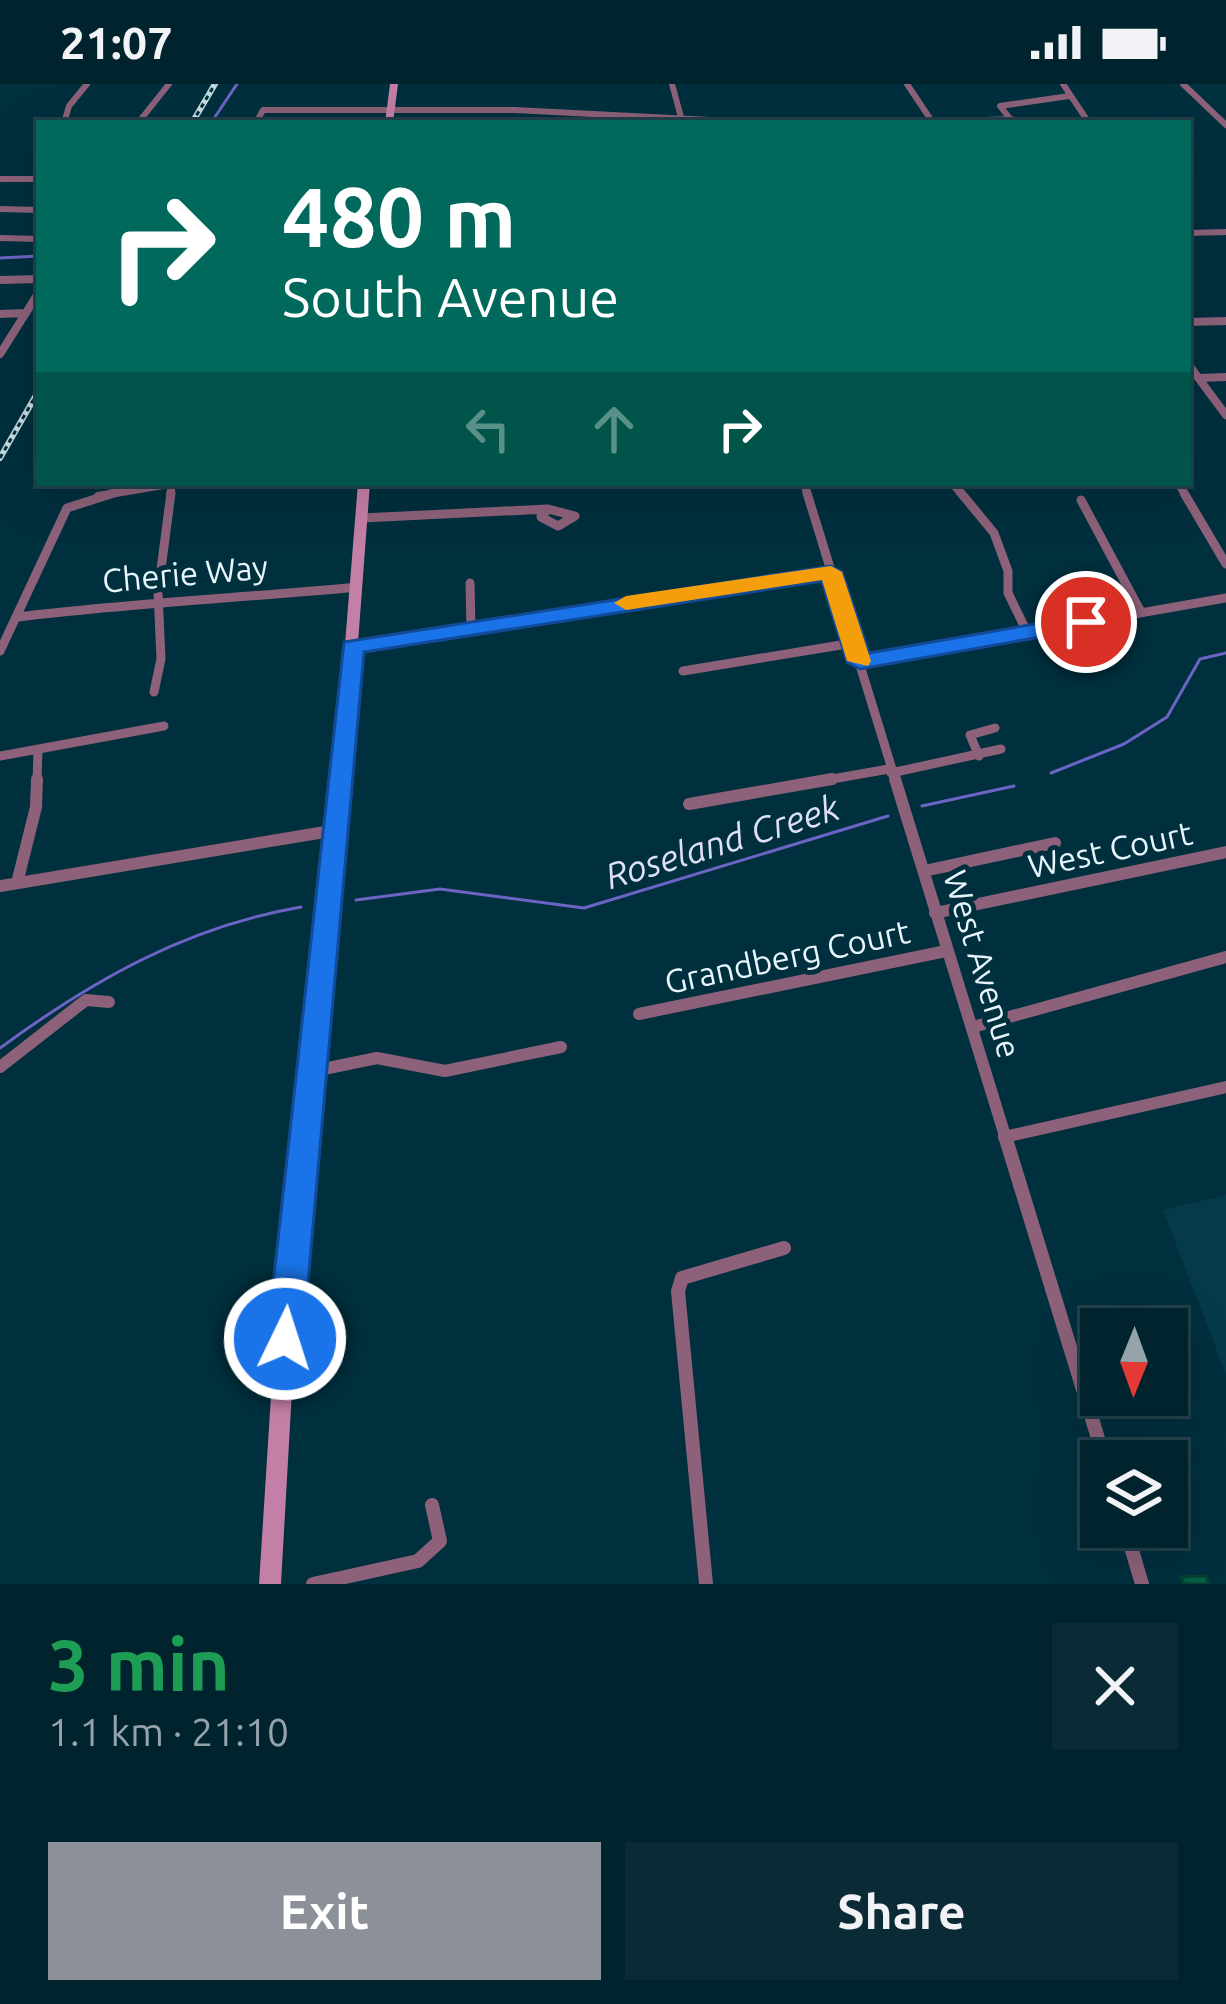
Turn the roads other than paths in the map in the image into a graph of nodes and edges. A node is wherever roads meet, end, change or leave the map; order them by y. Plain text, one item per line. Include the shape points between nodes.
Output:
1 (87, 84) edge
2 (170, 84) edge
3 (394, 84) edge
4 (672, 84) edge
5 (907, 84) edge
6 (1063, 84) edge
7 (1184, 84) edge
8 (1069, 96) junction
9 (390, 110) junction
10 (65, 120) edge
11 (140, 120) edge
12 (258, 120) edge
13 (389, 120) edge
14 (682, 120) edge
15 (931, 120) edge
16 (1011, 120) edge
17 (1087, 120) edge
18 (1226, 125) edge
19 (0, 179) edge
20 (36, 179) edge
21 (0, 209) edge
22 (36, 210) edge
23 (1226, 232) edge
24 (1191, 233) edge
25 (0, 238) edge
26 (36, 239) edge
27 (0, 280) edge
28 (36, 280) edge
29 (36, 297) edge
30 (26, 313) junction
31 (0, 314) edge
32 (1226, 321) edge
33 (1191, 322) edge
34 (1, 352) edge
35 (1191, 368) edge
36 (1226, 377) edge
37 (1199, 379) junction
38 (1226, 415) edge
39 (157, 486) edge
40 (174, 486) edge
41 (364, 486) edge
42 (805, 486) edge
43 (955, 486) edge
44 (1180, 486) edge
45 (1081, 500) dead end
46 (548, 509) dead end
47 (362, 518) junction
48 (1226, 564) edge
49 (831, 572) junction
50 (470, 584) dead end
51 (357, 587) junction
52 (1226, 598) edge
53 (158, 600) junction
54 (1141, 612) junction
55 (18, 617) junction
56 (471, 628) junction
57 (1027, 632) junction
58 (853, 643) junction
59 (352, 647) junction
60 (0, 651) edge
61 (860, 662) junction
62 (683, 670) dead end
63 (154, 692) dead end
64 (164, 726) dead end
65 (995, 728) dead end
66 (1001, 749) dead end
67 (38, 750) junction
68 (0, 756) edge
69 (979, 756) junction
70 (890, 771) junction
71 (689, 804) dead end
72 (337, 830) junction
73 (1055, 843) dead end
74 (1226, 853) edge
75 (924, 871) junction
76 (16, 883) junction
77 (0, 886) edge
78 (935, 913) junction
79 (946, 951) junction
80 (1226, 957) edge
81 (109, 1002) dead end
82 (638, 1014) dead end
83 (973, 1027) junction
84 (561, 1046) dead end
85 (0, 1067) edge
86 (309, 1072) junction
87 (1226, 1087) edge
88 (1004, 1137) junction
89 (784, 1249) dead end
90 (1098, 1440) edge
91 (431, 1505) dead end
92 (1131, 1548) edge
93 (270, 1584) edge
94 (313, 1584) edge
95 (706, 1584) edge
96 (1142, 1584) edge

1 - 10 street
2 - 11 street
3 - 9 main road
4 - 14 street
5 - 15 street
6 - 8 street
7 - 18 street
8 - 16 street via 1000,106
8 - 17 street
9 - 12 street via 263,110
9 - 13 main road
9 - 14 street via 574,109
19 - 20 street
21 - 22 street
23 - 24 street
25 - 26 street
27 - 28 street
29 - 30 street
30 - 31 street
30 - 34 street
32 - 33 street
35 - 37 street
36 - 37 street
37 - 38 street
39 - 55 street via 67,508
40 - 53 street
41 - 47 main road
42 - 49 street, West Avenue
43 - 57 street via 994,533
44 - 48 street
45 - 54 street
46 - 47 street
47 - 51 main road
49 - 56 street
49 - 58 street, West Avenue
50 - 56 street
51 - 53 street, Cherie Way
51 - 59 main road
52 - 54 street
53 - 55 street, Cherie Way
53 - 63 street
54 - 57 street
55 - 60 street
56 - 59 street
57 - 61 street
58 - 61 street, West Avenue
58 - 62 street
59 - 72 main road
61 - 70 street, West Avenue
64 - 67 street
65 - 69 street via 970,735
66 - 69 street
67 - 68 street
67 - 76 street via 36,806
69 - 70 street
70 - 71 street
70 - 75 street, West Avenue
72 - 76 street
72 - 86 main road
73 - 75 street
74 - 78 street, West Court
75 - 78 street, West Avenue
76 - 77 street
78 - 79 street, West Avenue
79 - 82 street, Grandberg Court
79 - 83 street, West Avenue
80 - 83 street
81 - 85 street via 86,1000
83 - 88 street, West Avenue
84 - 86 street via 445,1071 377,1058
86 - 93 main road
87 - 88 street
88 - 90 street, West Avenue
89 - 95 street via 682,1278 678,1291
91 - 94 street via 440,1541 418,1561
92 - 96 street

